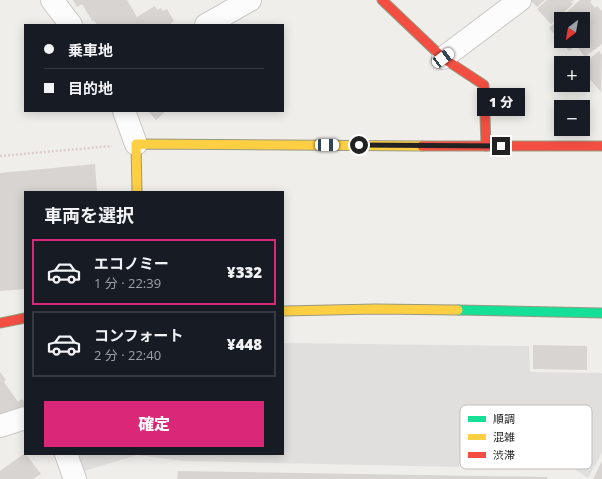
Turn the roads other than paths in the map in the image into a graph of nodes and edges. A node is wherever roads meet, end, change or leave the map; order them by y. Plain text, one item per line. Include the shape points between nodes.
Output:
1 (52, 0) edge
2 (250, 0) edge
3 (382, 0) edge
4 (520, 0) edge
5 (70, 24) edge
6 (208, 24) edge
7 (443, 58) junction
8 (124, 112) edge
9 (136, 144) junction
10 (486, 146) junction
11 (602, 146) edge
12 (137, 191) edge
13 (284, 311) edge
14 (602, 313) edge
15 (24, 318) edge
16 (0, 323) edge
17 (24, 418) edge
18 (0, 426) edge
19 (66, 455) edge
20 (76, 479) edge

1 - 5 street
2 - 6 street
3 - 7 street
4 - 7 street
7 - 10 street via 484,85
8 - 9 street
9 - 10 street
9 - 12 street
10 - 11 street
13 - 14 street via 376,309
15 - 16 street
17 - 18 street
19 - 20 street

